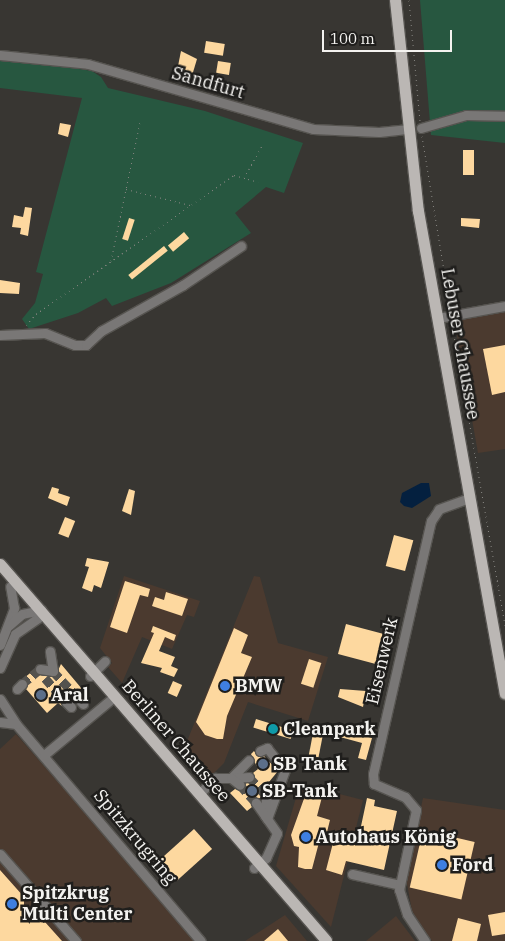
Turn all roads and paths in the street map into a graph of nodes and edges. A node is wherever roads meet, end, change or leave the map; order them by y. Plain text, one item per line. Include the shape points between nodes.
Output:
1 (394, 0) edge
2 (410, 0) edge
3 (0, 55) edge
4 (505, 116) edge
5 (140, 122) dead end
6 (415, 129) junction
7 (263, 144) dead end
8 (244, 178) junction
9 (258, 182) dead end
10 (126, 189) junction
11 (191, 205) junction
12 (241, 246) dead end
13 (111, 262) junction
14 (505, 306) edge
15 (451, 315) junction
16 (438, 318) junction
17 (0, 334) edge
18 (16, 335) junction
19 (469, 498) junction
20 (0, 564) edge
21 (0, 575) edge
22 (10, 586) junction
23 (37, 613) junction
24 (8, 626) junction
25 (505, 626) edge
26 (0, 645) edge
27 (105, 661) dead end
28 (0, 668) edge
29 (92, 674) junction
30 (505, 693) edge
31 (75, 695) tunnel mouth
32 (112, 698) junction
33 (0, 699) edge
34 (82, 704) dead end
35 (0, 722) edge
36 (16, 724) junction
37 (260, 751) dead end
38 (44, 754) junction
39 (249, 760) dead end
40 (248, 777) dead end
41 (231, 778) junction
42 (240, 785) tunnel mouth
43 (199, 794) junction
44 (266, 795) tunnel mouth
45 (256, 803) tunnel mouth
46 (416, 810) junction
47 (406, 814) dead end
48 (266, 818) junction
49 (0, 854) edge
50 (256, 866) junction
51 (352, 874) dead end
52 (400, 886) junction
53 (76, 941) edge
54 (201, 941) edge
55 (316, 941) edge
56 (326, 941) edge
57 (425, 941) edge

1 - 6 main road, Lebuser Chaussee
2 - 6 path via 418,97
3 - 6 street, Sandfurt via 88,64 308,128 379,132
4 - 6 street, Sandfurt via 466,115
5 - 10 path
6 - 15 path
6 - 16 main road, Lebuser Chaussee via 418,210
7 - 8 path
8 - 9 path
8 - 11 path via 234,175
10 - 11 path
10 - 13 path
11 - 13 path
12 - 18 street via 183,285 101,331 86,345 75,345 45,333
13 - 18 path via 36,314
14 - 15 street
15 - 16 street
15 - 25 path
16 - 19 main road, Lebuser Chaussee
17 - 18 street
19 - 30 main road, Lebuser Chaussee
19 - 46 street, Eisenwerk via 439,509 431,521 373,774 374,784 405,797
20 - 23 main road, Berliner Chaussee
21 - 22 main road, Berliner Chaussee
22 - 23 main road, Berliner Chaussee
22 - 24 street via 14,608
23 - 24 street via 15,618
23 - 28 street via 15,634
23 - 29 main road, Berliner Chaussee
24 - 26 street
27 - 29 street
29 - 32 main road, Berliner Chaussee
31 - 34 street
32 - 38 street
32 - 43 main road, Berliner Chaussee
32 - 50 main road, Berliner Chaussee
33 - 36 street, Spitzkrugring
35 - 36 street
36 - 38 street, Spitzkrugring
37 - 48 street via 267,748 285,770
38 - 54 street, Spitzkrugring
39 - 41 street
40 - 41 street
41 - 42 street
41 - 43 street via 215,778
43 - 50 main road, Berliner Chaussee
44 - 48 street
45 - 48 street
46 - 47 street
46 - 52 street
48 - 50 street via 277,833 272,848
49 - 53 street
50 - 55 main road, Berliner Chaussee
50 - 56 main road, Berliner Chaussee
51 - 52 street
52 - 57 street via 407,914

